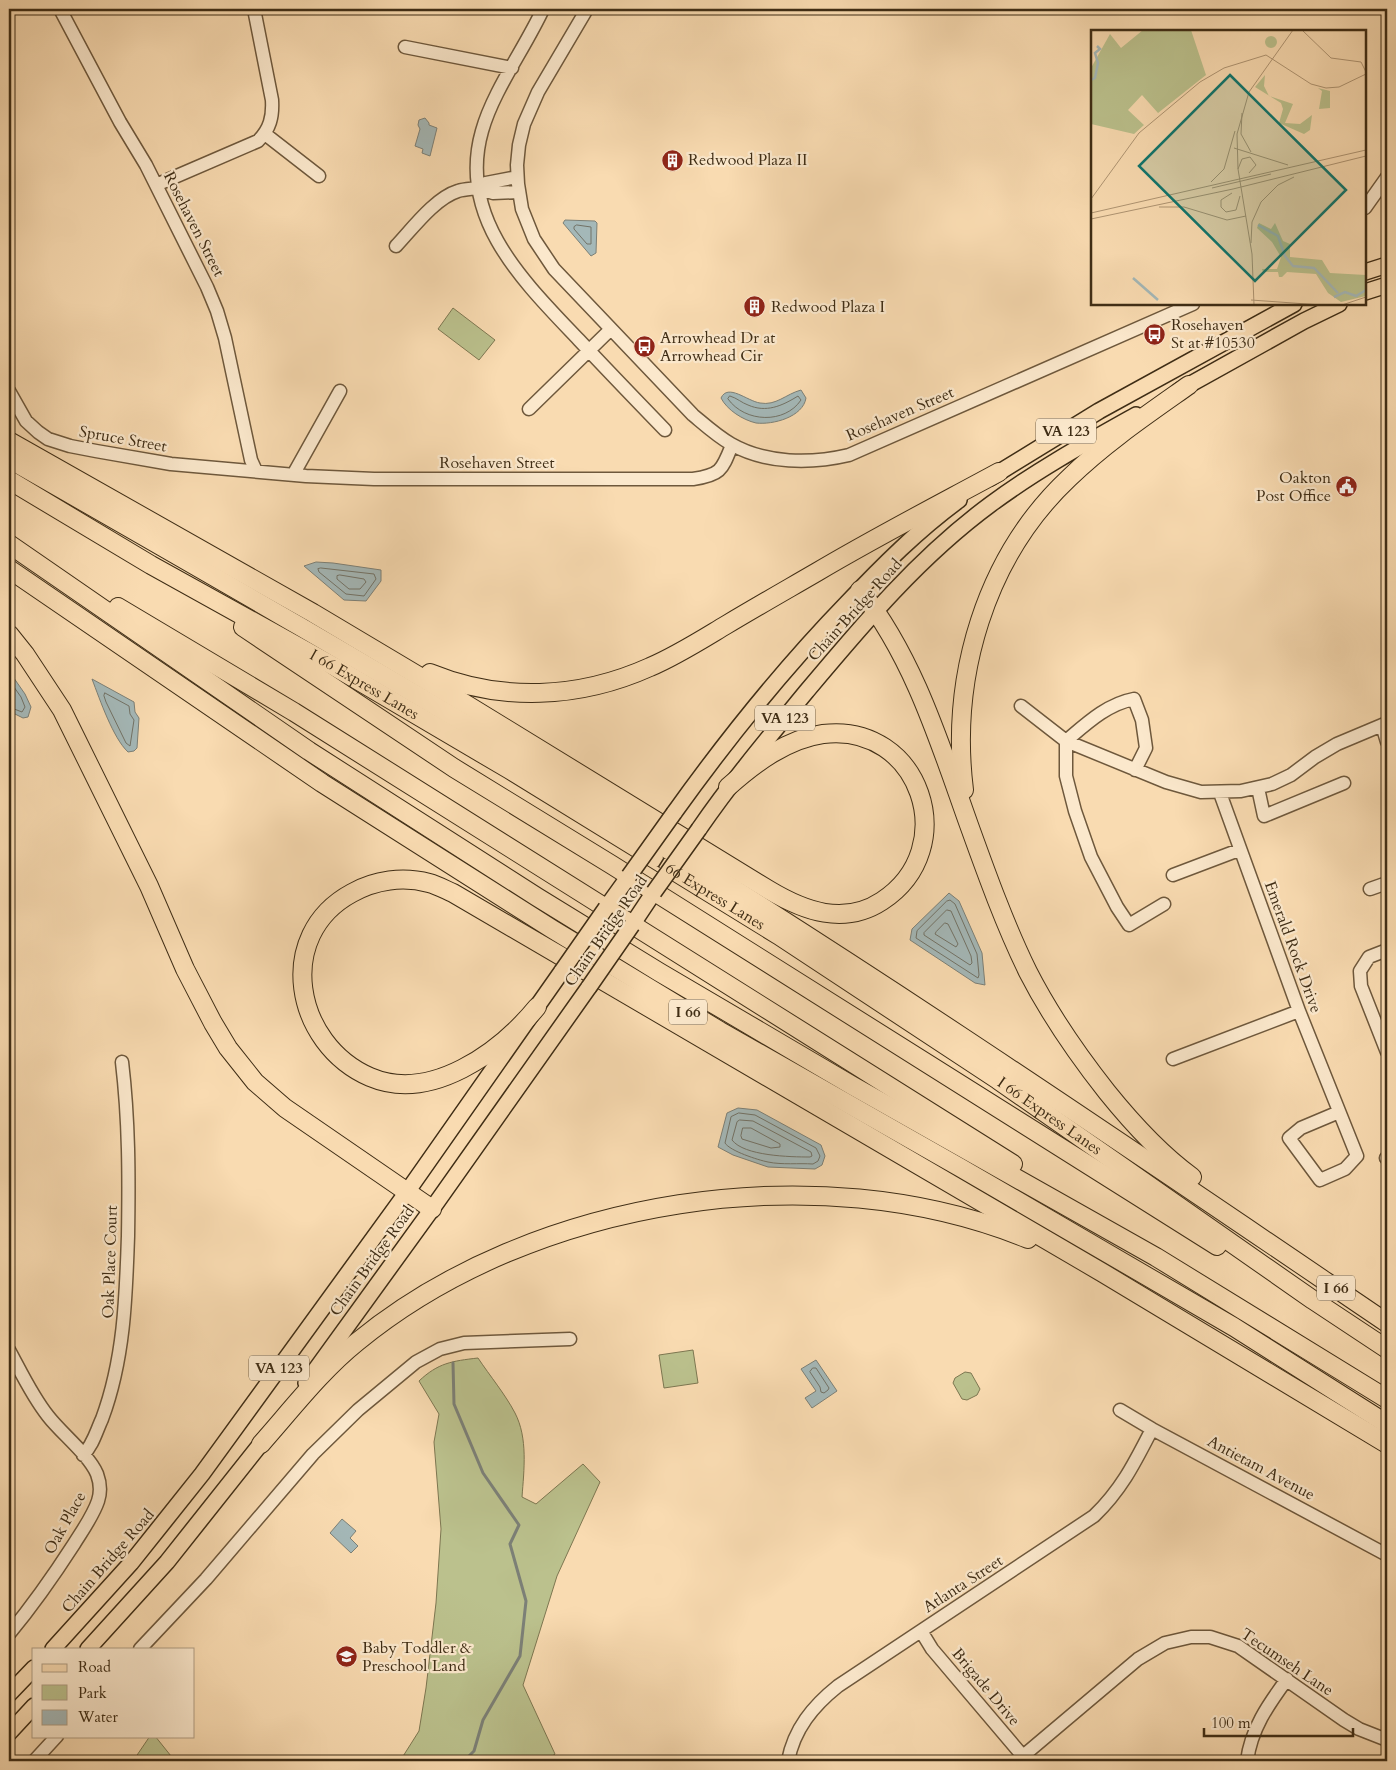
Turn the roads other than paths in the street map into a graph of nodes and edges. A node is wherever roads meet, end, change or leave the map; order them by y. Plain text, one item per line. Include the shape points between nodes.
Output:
1 (60, 9) edge
2 (254, 9) edge
3 (543, 9) edge
4 (587, 9) edge
5 (405, 47) dead end
6 (512, 68) junction
7 (265, 134) junction
8 (319, 176) dead end
9 (518, 177) junction
10 (1387, 177) edge
11 (156, 185) junction
12 (478, 188) junction
13 (519, 192) junction
14 (1366, 207) edge
15 (396, 246) dead end
16 (1387, 265) edge
17 (1366, 272) edge
18 (1191, 305) edge
19 (1292, 305) edge
20 (1337, 305) edge
21 (611, 329) junction
22 (589, 350) junction
23 (1189, 385) junction
24 (9, 391) edge
25 (340, 391) dead end
26 (528, 409) dead end
27 (665, 430) dead end
28 (9, 441) edge
29 (732, 445) junction
30 (9, 459) edge
31 (256, 471) junction
32 (999, 472) junction
33 (292, 475) junction
34 (9, 480) edge
35 (9, 543) edge
36 (151, 564) junction
37 (9, 569) edge
38 (860, 590) junction
39 (875, 610) junction
40 (313, 613) junction
41 (9, 634) edge
42 (1021, 706) dead end
43 (1384, 724) edge
44 (1066, 741) junction
45 (1387, 742) edge
46 (1135, 770) junction
47 (1344, 783) dead end
48 (728, 786) junction
49 (1258, 788) junction
50 (1220, 793) junction
51 (969, 825) junction
52 (1240, 850) junction
53 (1173, 875) dead end
54 (629, 876) junction
55 (1387, 884) edge
56 (1370, 889) dead end
57 (654, 892) junction
58 (1164, 904) dead end
59 (606, 908) junction
60 (638, 929) junction
61 (1387, 950) edge
62 (537, 1007) junction
63 (1298, 1011) junction
64 (1387, 1052) edge
65 (1173, 1059) dead end
66 (122, 1062) dead end
67 (1339, 1112) junction
68 (407, 1192) junction
69 (432, 1209) junction
70 (1285, 1254) junction
71 (1156, 1256) junction
72 (1103, 1273) junction
73 (1313, 1300) junction
74 (1387, 1323) edge
75 (570, 1340) dead end
76 (1387, 1349) edge
77 (9, 1350) edge
78 (1387, 1400) edge
79 (1120, 1410) dead end
80 (1387, 1424) edge
81 (1152, 1429) junction
82 (261, 1444) junction
83 (1387, 1444) edge
84 (83, 1455) junction
85 (1387, 1555) edge
86 (921, 1631) junction
87 (9, 1634) edge
88 (54, 1648) edge
89 (89, 1648) edge
90 (141, 1648) edge
91 (32, 1670) edge
92 (1287, 1679) junction
93 (9, 1694) edge
94 (32, 1708) edge
95 (9, 1733) edge
96 (55, 1738) edge
97 (1387, 1740) edge
98 (1025, 1759) edge
99 (34, 1761) edge
100 (788, 1761) edge
101 (1247, 1761) edge

1 - 11 street, Rosehaven Street
2 - 7 street via 272,100 271,123
3 - 6 street
4 - 9 street via 530,106 519,145
5 - 6 street
6 - 12 street via 482,130 476,157
7 - 8 street
7 - 11 street via 258,141
9 - 12 street via 486,182
9 - 13 street
10 - 14 street
11 - 31 street, Rosehaven Street via 217,311
12 - 13 street via 494,193
12 - 15 street via 457,191 444,199
12 - 22 street via 487,222 513,267
13 - 21 street via 522,209 541,250 554,269
16 - 17 main road
18 - 29 street, Rosehaven Street via 849,455 817,461 784,460
19 - 32 main road, Chain Bridge Road / VA 123 via 1106,406
20 - 23 main road, Chain Bridge Road / VA 123
21 - 22 street
21 - 29 street via 693,415
22 - 26 street
22 - 27 street
23 - 39 main road, Chain Bridge Road / VA 123 via 1062,456 1010,490 937,548
23 - 51 highway via 1068,478 1035,516 997,579 978,627 965,681 961,754
24 - 31 street, Spruce Street via 32,428 59,443 171,464
25 - 33 street
28 - 40 highway
29 - 33 street, Rosehaven Street via 715,474 693,478 374,479
30 - 70 highway, I 66 via 319,637 588,798 838,956 1167,1172
31 - 33 street, Rosehaven Street
32 - 38 main road, Chain Bridge Road / VA 123 via 935,518
32 - 40 highway via 848,554 667,659 605,684 576,691 530,694 466,685 424,670
34 - 36 highway, I 66 Express Lanes
35 - 59 highway via 294,712
35 - 71 highway via 309,751 536,897 853,1086
36 - 54 highway via 182,591 230,618 446,763
36 - 73 highway, I 66 Express Lanes via 510,770 778,935 998,1080
37 - 80 highway, I 66 via 322,783 552,929 778,1065 1234,1327
38 - 39 highway
38 - 54 main road, Chain Bridge Road / VA 123, bridge via 802,651 750,713
39 - 48 main road, Chain Bridge Road / VA 123
39 - 51 highway via 897,646 933,724
40 - 48 highway via 769,890 804,908 840,915 872,907 902,885 921,852 926,828 925,813 914,779 895,755 868,739 837,733 808,737 764,758
41 - 68 highway via 62,710 149,886 185,969 228,1048 255,1082 285,1108
42 - 44 street
43 - 45 street
43 - 49 street via 1337,744 1290,775
44 - 46 street
44 - 46 street via 1095,717 1134,699 1142,720 1146,748
44 - 58 street via 1066,776 1075,811 1091,858 1117,907 1129,925
46 - 50 street via 1189,790
47 - 49 street via 1264,816
48 - 57 main road, Chain Bridge Road / VA 123, bridge
49 - 50 street
50 - 52 street, Emerald Rock Drive
51 - 70 highway via 1028,972 1086,1064 1146,1138 1180,1169 1239,1210
52 - 53 street
52 - 63 street, Emerald Rock Drive
54 - 57 highway
54 - 59 main road, Chain Bridge Road / VA 123
55 - 56 street
57 - 60 main road, Chain Bridge Road / VA 123
57 - 73 highway via 1245,1264
59 - 60 highway
59 - 62 main road, Chain Bridge Road / VA 123, bridge
60 - 69 main road, Chain Bridge Road / VA 123, bridge via 589,987
60 - 71 highway
61 - 64 street via 1369,957 1360,971 1361,986
62 - 68 main road, Chain Bridge Road / VA 123
62 - 72 highway via 500,1044 461,1070 428,1081 385,1081 345,1062 316,1028 305,1000 302,978 307,942 318,922 336,903 353,892 393,880 431,883 485,910
63 - 65 street
63 - 67 street, Emerald Rock Drive
66 - 84 street, Oak Place Court via 128,1110 129,1171 123,1330 120,1356 107,1404 91,1447
67 - 67 street, Emerald Rock Drive via 1357,1156 1344,1169 1320,1180 1289,1138 1301,1128
68 - 69 highway
68 - 88 main road, Chain Bridge Road / VA 123 via 165,1522
69 - 82 main road, Chain Bridge Road / VA 123
70 - 74 highway, I 66
71 - 78 highway
72 - 82 highway via 1006,1230 913,1206 833,1197 784,1196 743,1197 647,1210 592,1222 521,1246 428,1292 345,1353
72 - 83 highway
73 - 76 highway, I 66 Express Lanes
75 - 90 street via 464,1343 440,1348 416,1362 373,1397 313,1454 202,1583
77 - 84 street, Oak Place via 46,1414
79 - 81 street, Antietam Avenue
81 - 85 street, Antietam Avenue
81 - 86 street, Atlanta Street via 1120,1487 1094,1516
82 - 89 main road, Chain Bridge Road / VA 123 via 168,1562
84 - 87 street, Oak Place via 96,1474 98,1501 52,1578
86 - 98 street, Brigade Drive via 932,1649
86 - 100 street, Atlanta Street via 838,1686 814,1707 794,1740
91 - 93 main road
92 - 97 street, Tecumseh Lane via 1344,1720
92 - 98 street, Tecumseh Lane via 1228,1642 1203,1637 1175,1640 1138,1659
92 - 101 street via 1256,1726
94 - 95 main road
96 - 99 street

